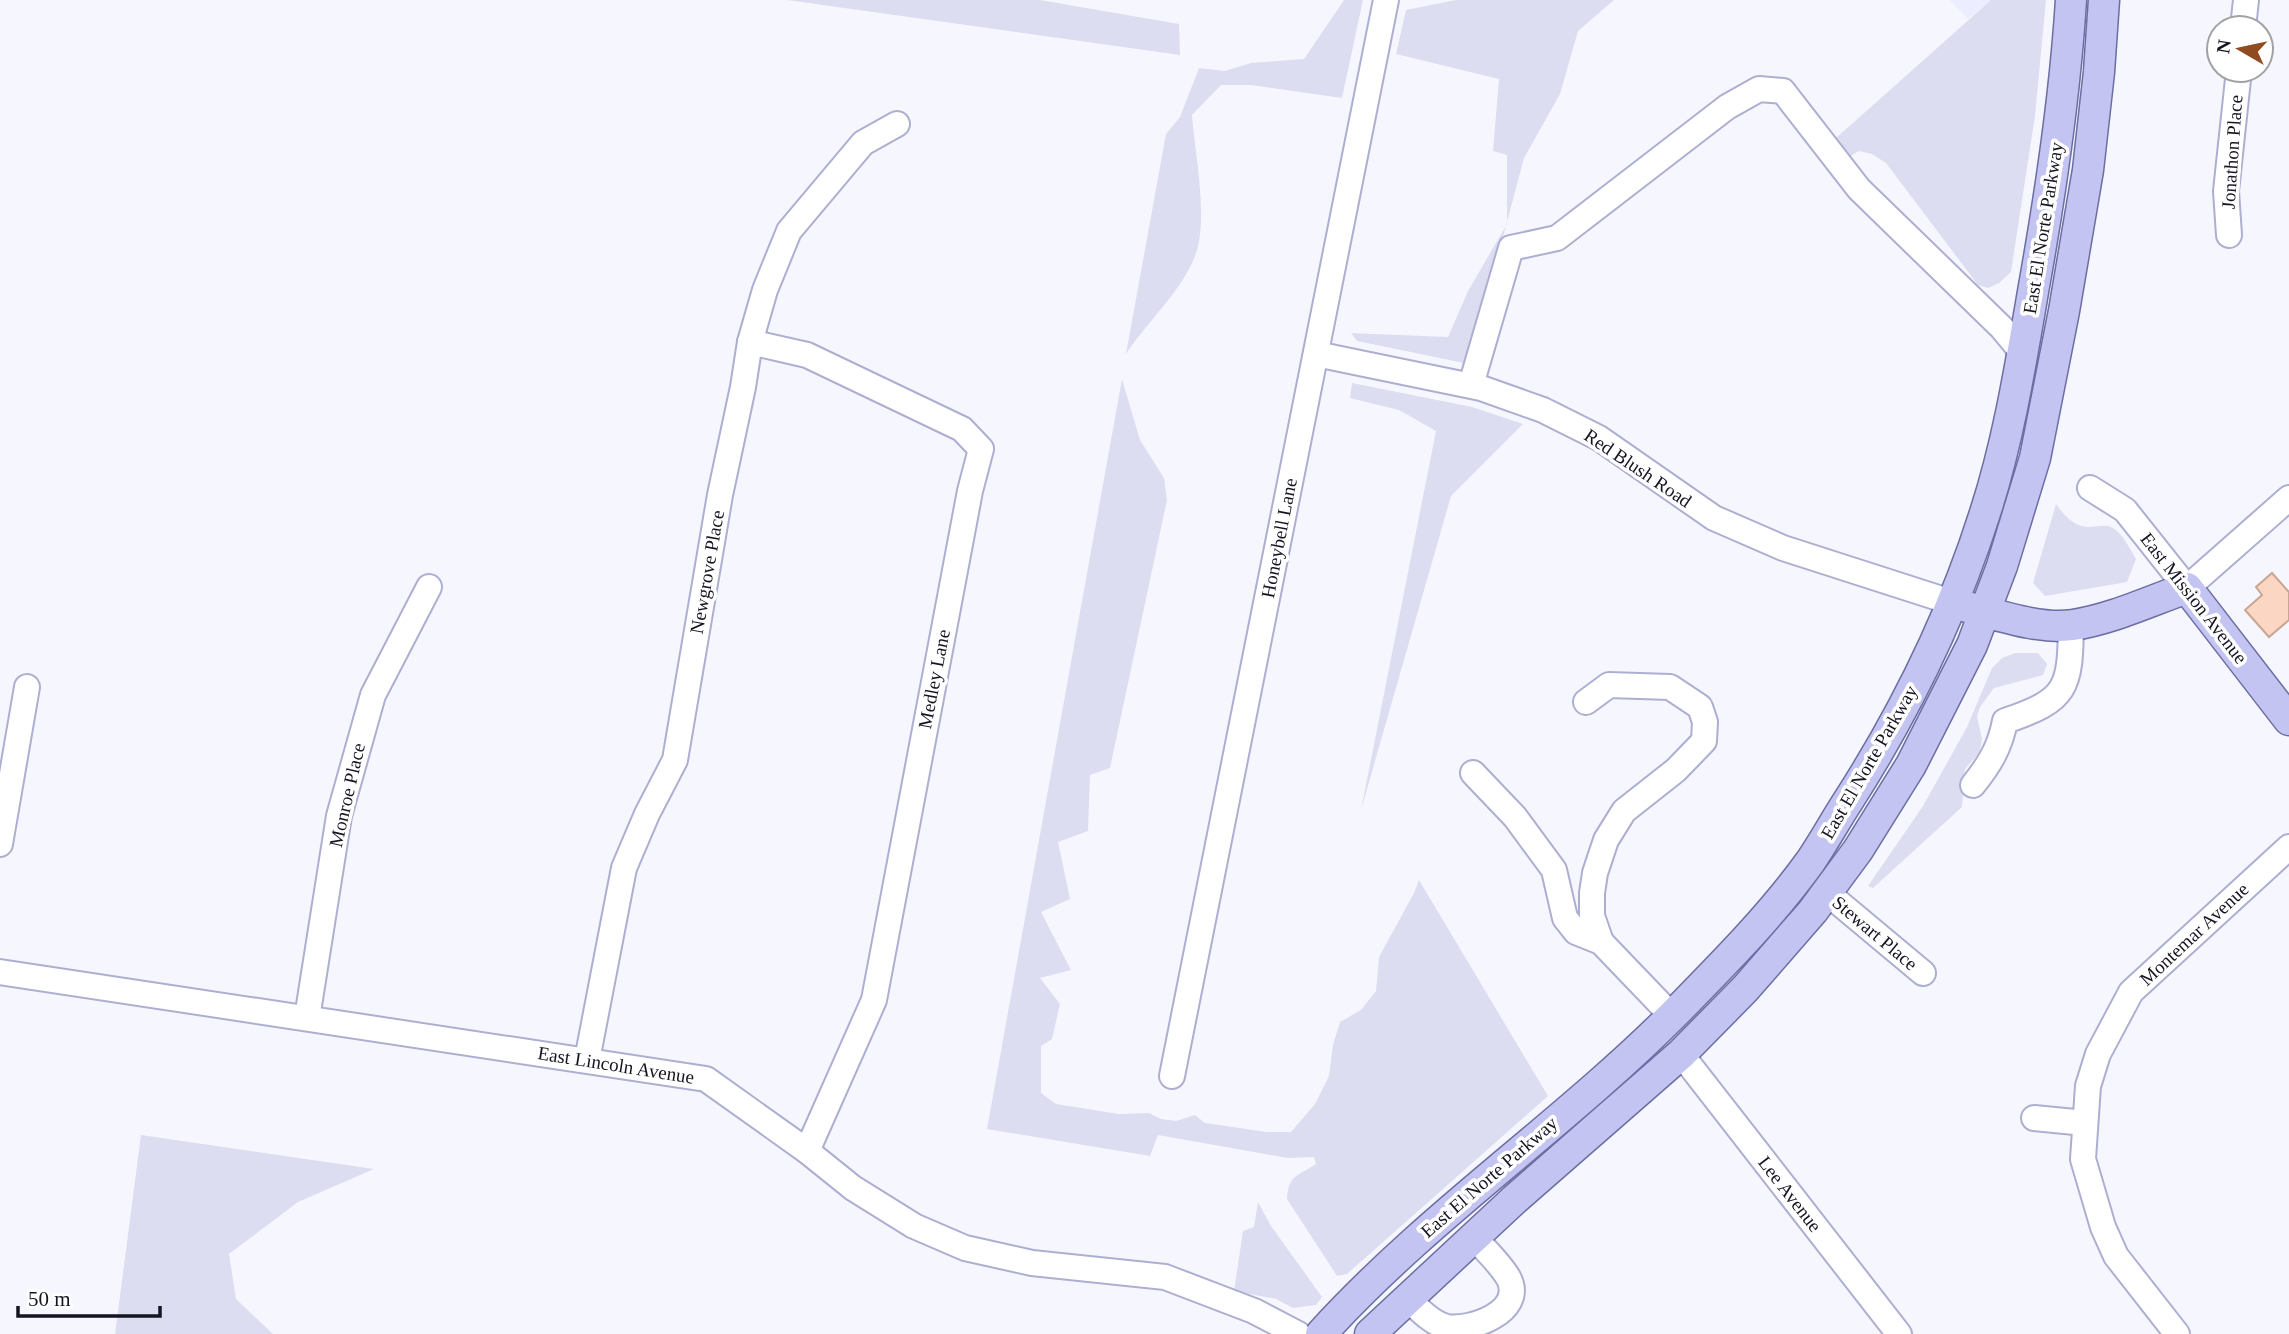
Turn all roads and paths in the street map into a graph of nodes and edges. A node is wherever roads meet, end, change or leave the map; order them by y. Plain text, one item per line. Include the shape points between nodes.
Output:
1 (1386, 0) edge
2 (2071, 0) edge
3 (2105, 0) edge
4 (2237, 84) edge
5 (897, 124) dead end
6 (2228, 235) dead end
7 (750, 342) junction
8 (2022, 352) junction
9 (1316, 354) junction
10 (1471, 385) junction
11 (2090, 488) dead end
12 (2289, 498) edge
13 (429, 587) dead end
14 (2187, 588) junction
15 (1954, 603) junction
16 (1984, 612) junction
17 (2071, 625) junction
18 (27, 687) dead end
19 (1586, 702) dead end
20 (2289, 720) edge
21 (1473, 773) dead end
22 (1973, 785) dead end
23 (0, 844) edge
24 (2289, 847) edge
25 (1826, 892) junction
26 (1601, 942) junction
27 (0, 972) edge
28 (1923, 973) dead end
29 (1672, 1016) junction
30 (307, 1018) junction
31 (1681, 1054) junction
32 (587, 1060) junction
33 (1171, 1076) dead end
34 (2034, 1118) dead end
35 (2085, 1123) junction
36 (807, 1151) junction
37 (1475, 1237) junction
38 (1407, 1298) junction
39 (1298, 1334) edge
40 (1321, 1334) edge
41 (1370, 1334) edge
42 (1899, 1334) edge
43 (2177, 1334) edge

1 - 9 street, Honeybell Lane
2 - 8 main road, East El Norte Parkway via 2053,173
3 - 16 main road, East El Norte Parkway via 2088,170 2035,458
4 - 6 street, Jonathon Place via 2226,191
5 - 7 street, Newgrove Place via 863,143 789,230
7 - 32 street, Newgrove Place via 675,760 624,868
7 - 36 street, Medley Lane via 807,355 962,429 981,449 874,1000
8 - 10 street via 2003,328 1859,189 1783,91 1759,89 1727,107 1557,237 1511,248
8 - 15 main road, East El Norte Parkway via 1986,509
9 - 10 street, Red Blush Road
9 - 33 street, Honeybell Lane
10 - 15 street, Red Blush Road via 1543,410 1599,438 1714,518 1783,548
11 - 14 street, East Mission Avenue via 2125,510
12 - 14 street
13 - 30 street, Monroe Place via 373,695 339,816
14 - 17 main road
14 - 20 main road, East Mission Avenue
15 - 16 main road
15 - 29 main road, East El Norte Parkway via 1884,745 1809,862 1741,946
16 - 17 main road via 2020,622
16 - 25 main road, East El Norte Parkway via 1959,675 1911,765
17 - 22 street via 2065,687 2033,711 2005,721 2001,742
18 - 23 street
19 - 26 street via 1609,685 1670,687 1700,707 1705,722 1704,741 1624,811 1606,840 1592,893 1592,916
21 - 26 street via 1515,817 1554,870 1570,925
24 - 35 street, Montemar Avenue via 2132,992 2098,1054 2088,1086
25 - 28 street, Stewart Place
25 - 31 main road, East El Norte Parkway via 1745,989
26 - 29 street
27 - 30 street, East Lincoln Avenue
29 - 40 main road, East El Norte Parkway via 1424,1233
30 - 32 street, East Lincoln Avenue
31 - 37 main road, East El Norte Parkway
31 - 42 street, Lee Avenue
32 - 36 street, East Lincoln Avenue via 706,1079
34 - 35 street
35 - 43 street, Montemar Avenue via 2083,1159 2103,1227 2116,1256
36 - 39 street, East Lincoln Avenue via 853,1188 914,1226 965,1248 1032,1263 1165,1277 1254,1311
37 - 38 main road, East El Norte Parkway
37 - 38 street via 1510,1281 1511,1295 1504,1311 1463,1327 1448,1327 1435,1323
38 - 41 main road, East El Norte Parkway

